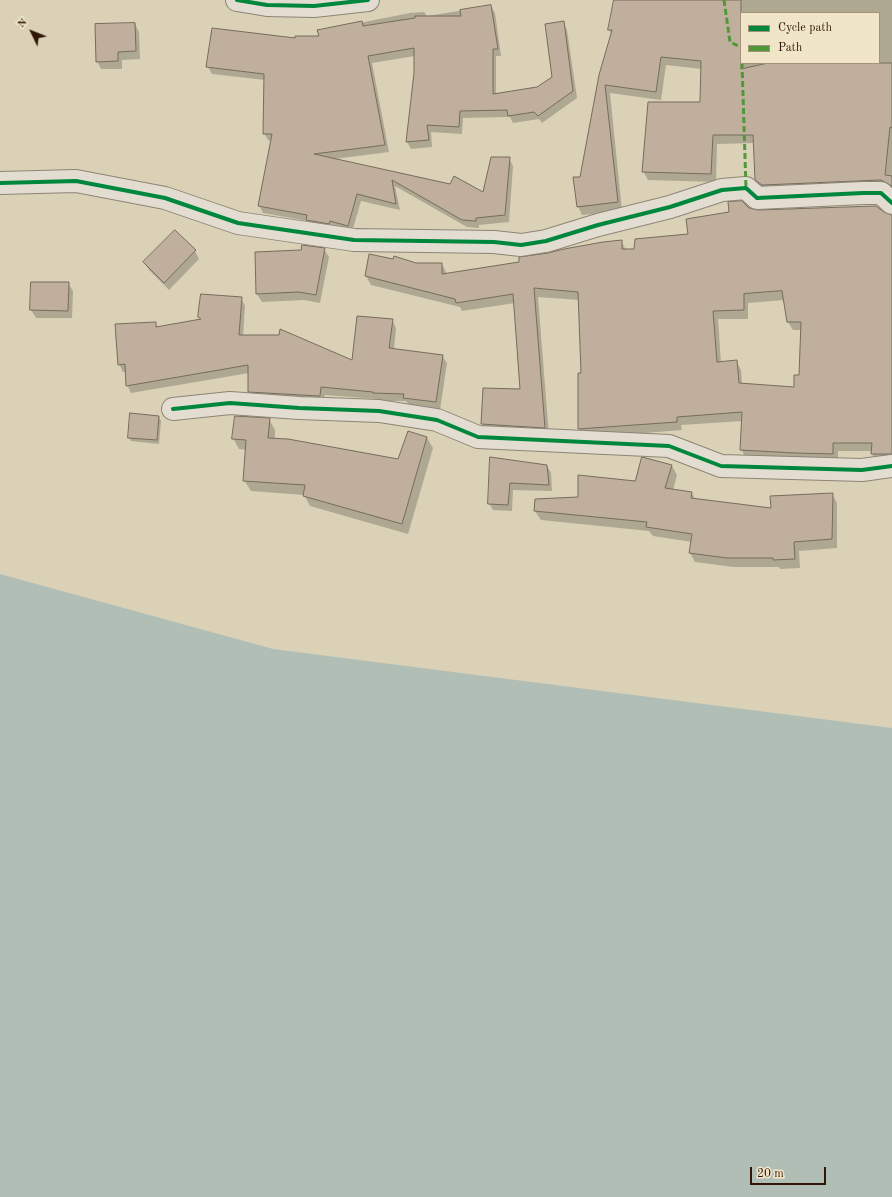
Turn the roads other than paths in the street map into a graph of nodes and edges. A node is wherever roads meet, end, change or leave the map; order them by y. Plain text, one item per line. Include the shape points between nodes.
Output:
1 (237, 0) edge
2 (368, 0) edge
3 (0, 183) edge
4 (892, 203) edge
5 (174, 409) dead end
6 (892, 466) edge

1 - 2 street via 267,5 314,6
3 - 4 street via 76,180 166,198 238,223 354,240 494,242 521,245 546,241 722,190 746,188 757,198 881,193
5 - 6 street via 230,403 379,412 437,420 478,436 669,446 721,466 862,470

